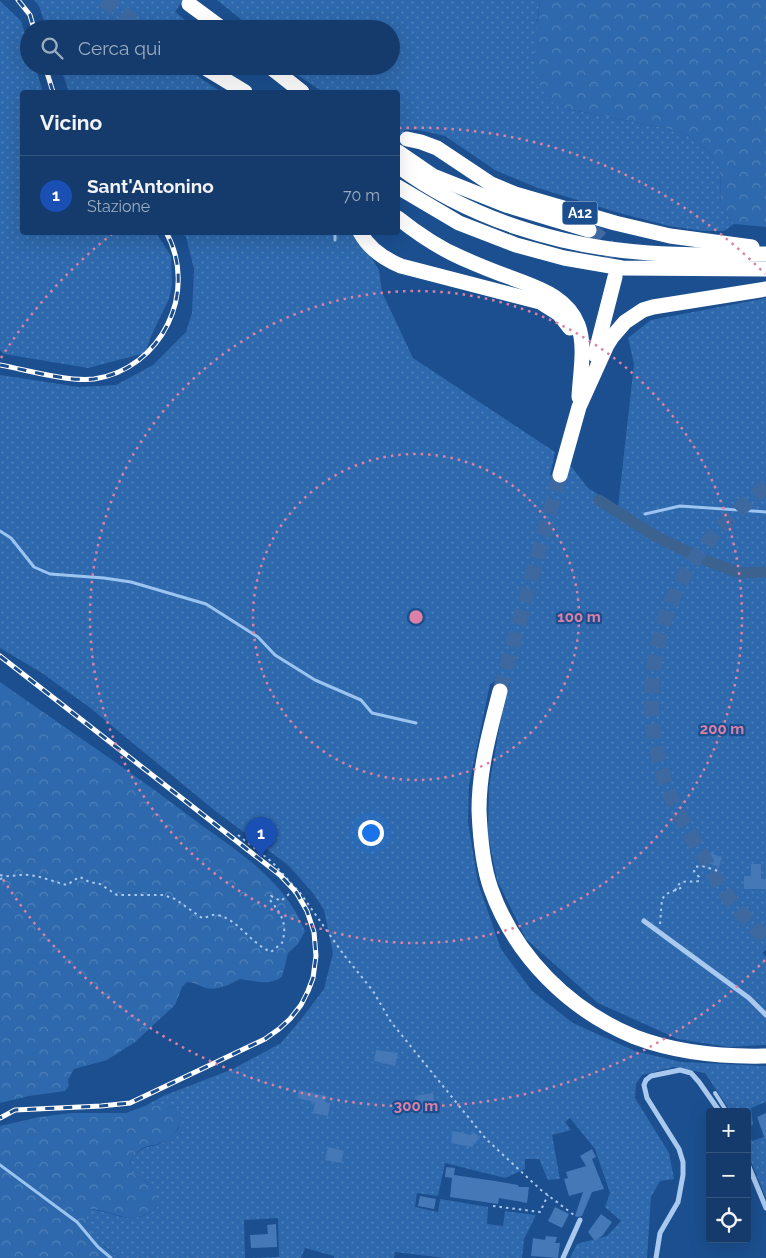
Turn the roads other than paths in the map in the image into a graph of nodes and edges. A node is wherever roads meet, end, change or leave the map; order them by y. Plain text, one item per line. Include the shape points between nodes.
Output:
1 (189, 4) dead end
2 (211, 20) edge
3 (217, 75) edge
4 (280, 75) edge
5 (281, 75) edge
6 (242, 90) edge
7 (299, 90) edge
8 (304, 90) edge
9 (406, 140) dead end
10 (400, 153) edge
11 (400, 167) edge
12 (400, 188) edge
13 (400, 219) edge
14 (590, 230) tunnel mouth
15 (362, 235) edge
16 (766, 248) edge
17 (766, 254) edge
18 (766, 269) edge
19 (616, 277) tunnel mouth
20 (766, 289) edge
21 (581, 363) junction
22 (588, 383) junction
23 (579, 407) junction
24 (560, 475) tunnel mouth
25 (500, 691) tunnel mouth
26 (644, 921) dead end
27 (766, 1015) edge
28 (766, 1056) edge
29 (715, 1093) dead end
30 (717, 1108) edge
31 (724, 1108) edge
32 (751, 1172) edge
33 (766, 1208) edge
34 (580, 1220) road end
35 (563, 1258) edge
36 (656, 1258) edge

1 - 2 highway
3 - 6 highway
4 - 7 highway
5 - 8 highway
9 - 16 highway, A12 via 430,144 491,184 515,194 670,236
10 - 14 highway via 433,176 506,205
11 - 17 highway via 477,211 568,241 647,253 700,256
12 - 18 highway via 459,223 516,245 564,258 622,268
13 - 21 highway via 461,258 559,300 578,326
15 - 21 highway via 378,253 401,266 547,305 570,328
19 - 22 highway
20 - 22 highway via 663,304 638,313 612,337
21 - 23 highway
22 - 23 highway
23 - 24 highway
25 - 28 highway via 484,753 479,809 490,888 516,939 562,992 616,1028 665,1046 697,1052
26 - 27 street via 749,998
29 - 31 lane
30 - 36 street via 690,1073 680,1070 646,1080 647,1098 679,1149 683,1162 678,1202 660,1233
32 - 33 street
34 - 35 street

